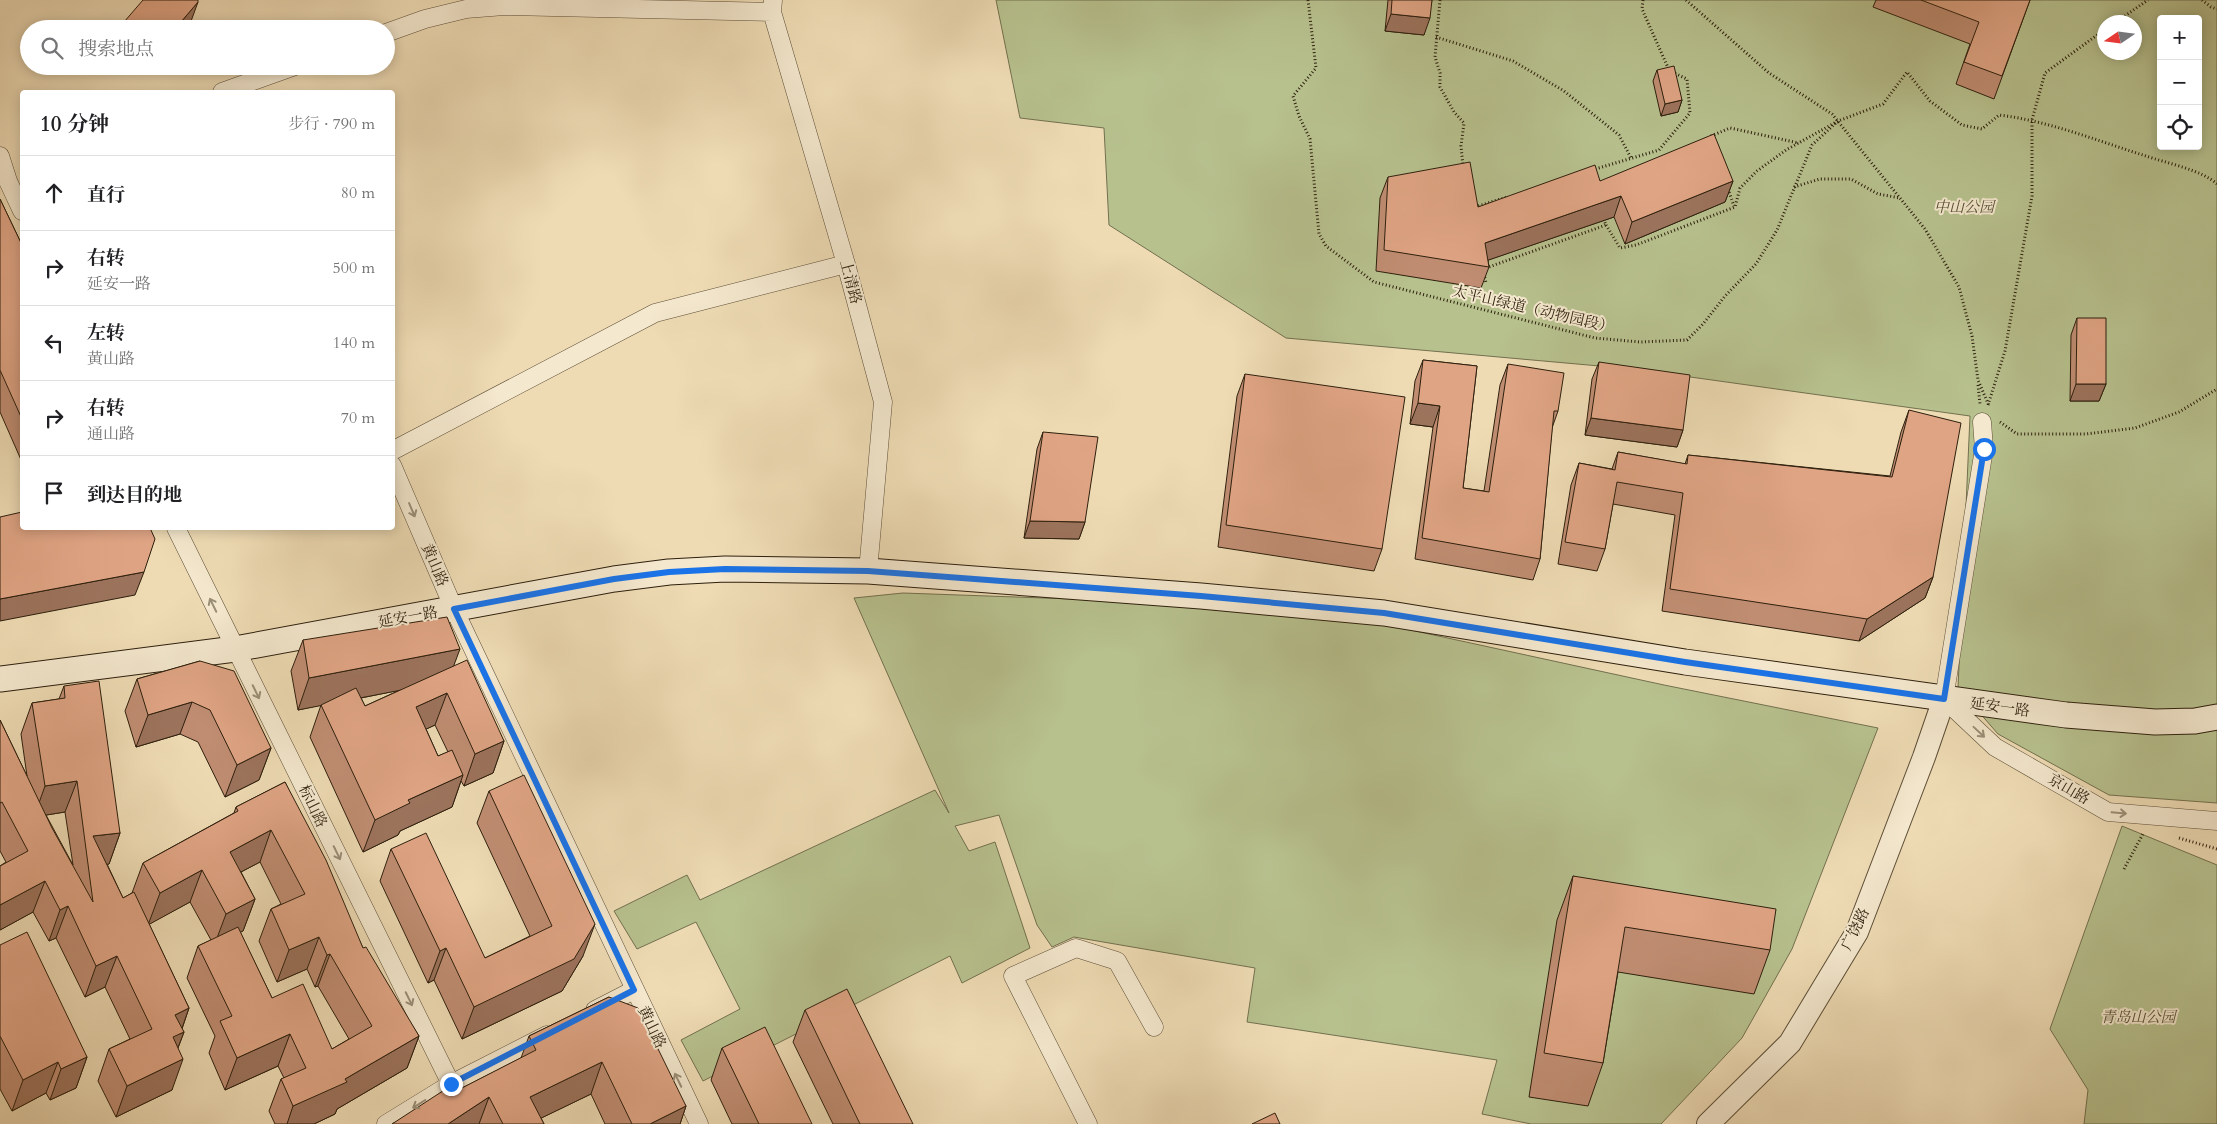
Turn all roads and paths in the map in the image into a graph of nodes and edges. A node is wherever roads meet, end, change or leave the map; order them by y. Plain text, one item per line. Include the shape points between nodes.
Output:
1 (1308, 0) edge
2 (1440, 0) edge
3 (1642, 0) edge
4 (1686, 0) edge
5 (2146, 0) edge
6 (2202, 0) edge
7 (773, 6) edge
8 (2217, 9) edge
9 (2126, 15) edge
10 (395, 30) edge
11 (2097, 35) edge
12 (1436, 38) junction
13 (270, 75) edge
14 (228, 90) edge
15 (2032, 120) junction
16 (1838, 121) junction
17 (1799, 143) junction
18 (1713, 145) edge
19 (0, 156) edge
20 (1631, 158) junction
21 (1464, 171) edge
22 (1588, 172) edge
23 (10, 180) edge
24 (1725, 180) edge
25 (2217, 184) edge
26 (1793, 187) junction
27 (1516, 194) edge
28 (1901, 198) junction
29 (20, 206) edge
30 (1734, 207) junction
31 (1472, 208) edge
32 (1603, 216) edge
33 (1606, 225) junction
34 (1482, 260) edge
35 (846, 264) junction
36 (1483, 269) junction
37 (1486, 283) edge
38 (2217, 389) edge
39 (1982, 422) junction
40 (2017, 434) dead end
41 (395, 449) edge
42 (395, 473) edge
43 (177, 530) edge
44 (868, 571) junction
45 (454, 609) junction
46 (235, 648) junction
47 (0, 679) edge
48 (1944, 699) junction
49 (2217, 717) edge
50 (2217, 820) edge
51 (2146, 828) dead end
52 (2172, 836) dead end
53 (2217, 849) edge
54 (2124, 870) dead end
55 (634, 990) junction
56 (582, 1017) edge
57 (564, 1026) edge
58 (1154, 1027) dead end
59 (451, 1084) junction
60 (386, 1124) edge
61 (699, 1124) edge
62 (1088, 1124) edge
63 (1708, 1124) edge

1 - 26 path, 太平山绿道（动物园段） via 1316,68 1292,96 1310,139 1318,234 1326,246 1374,282 1595,338 1640,342 1687,340 1756,264 1777,230
2 - 12 path
3 - 20 path via 1642,9 1667,69 1687,79 1690,113 1659,150
4 - 16 path via 1769,73
5 - 9 path
6 - 8 path
7 - 10 street via 504,6 466,9
7 - 35 street, 上清路
11 - 15 path via 2045,72
12 - 20 path via 1513,61 1564,91 1619,135
12 - 21 path via 1435,57 1440,87 1464,123 1461,146
13 - 14 street
15 - 16 path via 1999,115 1982,128 1962,125 1930,101 1907,72 1883,104
15 - 25 path via 2185,169 2211,178
15 - 39 path via 2032,196 2005,352
16 - 17 path
16 - 26 path via 1812,145
16 - 28 path
17 - 18 path via 1730,128 1710,136
17 - 30 path via 1757,171 1740,188
19 - 23 street
20 - 22 path
23 - 29 street
24 - 30 path
26 - 28 path via 1820,180 1851,179 1878,194
27 - 31 path
28 - 39 path via 1926,229 1959,287 1972,336
30 - 33 path via 1636,245 1620,248
32 - 33 path
33 - 36 path
34 - 36 path
35 - 41 street via 655,313
35 - 44 street, 上清路 via 883,402
36 - 37 path
38 - 40 path via 2180,412 2135,428 2086,434
39 - 48 street via 1984,449
42 -> 45 street, 黄山路
46 -> 43 street, 标山路
44 - 45 main road, 延安一路 via 725,569 669,572
44 - 48 main road, 延安一路 via 1384,613 1685,662
45 - 46 main road, 延安一路
45 - 55 street, 黄山路
46 - 47 main road, 延安一路
46 -> 59 street, 标山路
48 - 49 main road, 延安一路 via 2066,715 2155,722
48 -> 50 street, 京山路 via 1995,747 2108,812
48 - 63 street, 广饶路 via 1857,932 1790,1043
51 - 54 path
52 - 53 path
55 - 56 street
61 -> 55 street, 黄山路
57 - 59 street
58 - 62 street via 1116,960 1076,948 1013,976
59 -> 60 street

